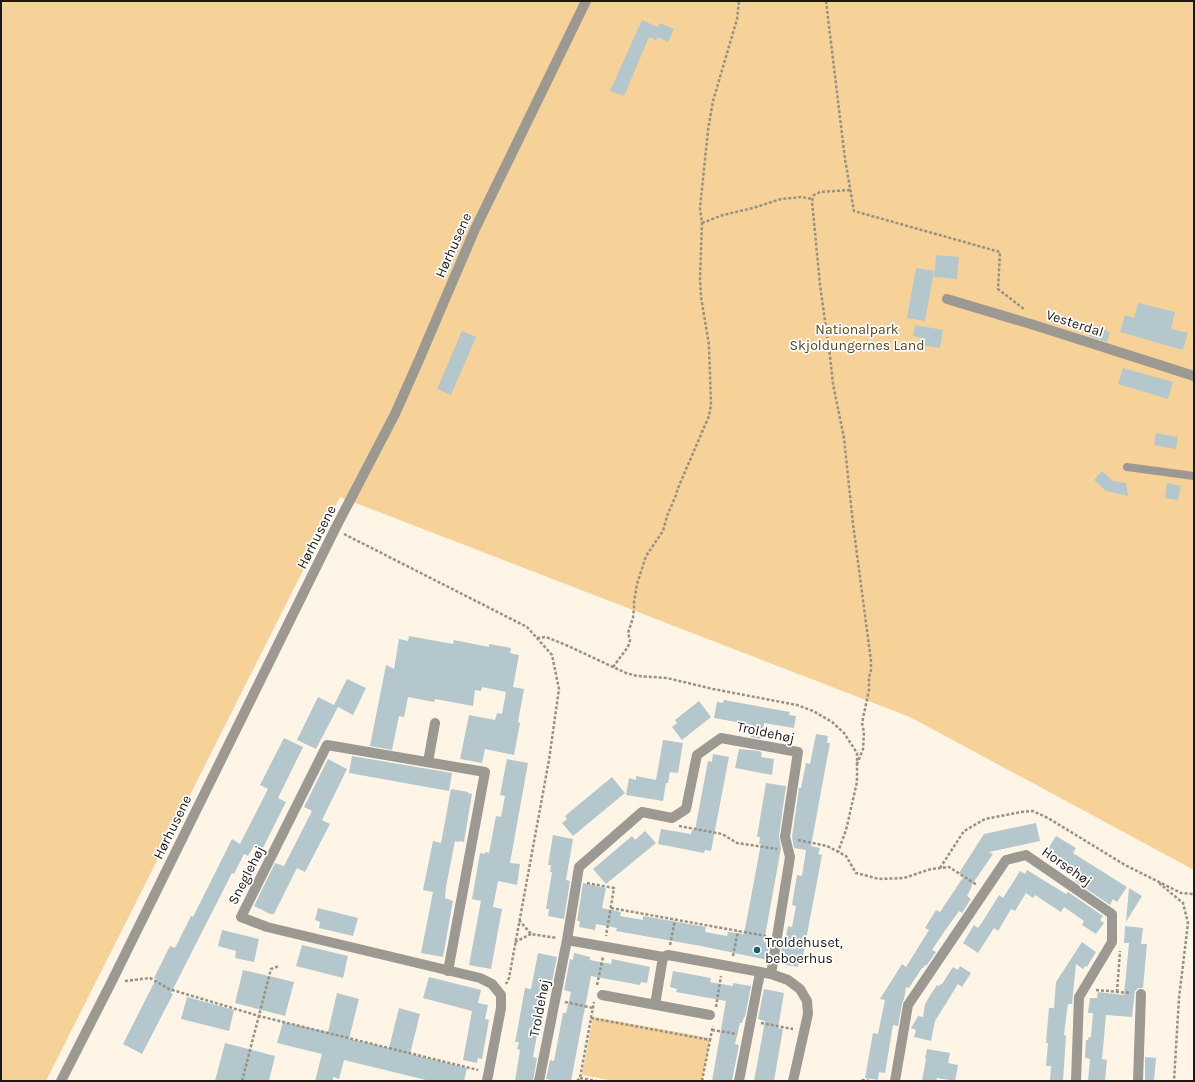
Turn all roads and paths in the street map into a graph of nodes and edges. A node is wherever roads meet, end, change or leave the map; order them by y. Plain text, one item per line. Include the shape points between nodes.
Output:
1 (586, 1) edge
2 (739, 1) edge
3 (826, 1) edge
4 (850, 190) junction
5 (812, 199) junction
6 (702, 223) junction
7 (947, 299) dead end
8 (1034, 325) junction
9 (1194, 376) edge
10 (1127, 467) dead end
11 (1194, 476) edge
12 (335, 529) junction
13 (537, 638) junction
14 (613, 667) junction
15 (435, 722) dead end
16 (428, 762) junction
17 (857, 764) junction
18 (672, 818) junction
19 (785, 837) junction
20 (789, 851) junction
21 (838, 852) junction
22 (940, 868) junction
23 (1154, 879) junction
24 (577, 881) junction
25 (985, 890) junction
26 (1194, 894) edge
27 (611, 908) junction
28 (519, 920) junction
29 (675, 920) junction
30 (738, 931) junction
31 (531, 934) junction
32 (777, 938) junction
33 (567, 940) junction
34 (515, 942) junction
35 (1110, 944) junction
36 (605, 946) junction
37 (666, 956) junction
38 (279, 966) dead end
39 (731, 967) junction
40 (448, 971) junction
41 (760, 973) junction
42 (771, 974) junction
43 (111, 983) junction
44 (1084, 989) junction
45 (1117, 992) junction
46 (598, 994) junction
47 (1141, 994) joint
48 (501, 995) junction
49 (555, 1000) junction
50 (655, 1005) junction
51 (593, 1008) junction
52 (710, 1015) dead end
53 (259, 1016) junction
54 (750, 1021) junction
55 (712, 1030) dead end
56 (804, 1031) junction
57 (748, 1036) junction
58 (710, 1040) dead end
59 (488, 1077) edge
60 (580, 1078) junction
61 (61, 1081) edge
62 (242, 1081) edge
63 (539, 1081) edge
64 (577, 1081) edge
65 (596, 1081) edge
66 (702, 1081) edge
67 (739, 1081) edge
68 (793, 1081) edge
69 (862, 1081) edge
70 (870, 1081) edge
71 (895, 1081) edge
72 (1076, 1081) edge
73 (1138, 1081) edge
74 (1174, 1081) edge

1 - 12 street, Hørhusene via 475,229 395,414
2 - 6 path via 737,19 713,101 708,130 700,208
3 - 4 path
4 - 5 path via 820,192
4 - 8 path via 854,211 1000,252 998,289 1034,318
5 - 6 path via 781,199
5 - 17 path via 820,284 833,384 844,438 871,661 869,690 862,723 863,749
6 - 14 path via 700,278 709,345 709,416 678,488 663,531 646,556 635,590 628,647
7 - 8 street, Vesterdal
8 - 9 street, Vesterdal
10 - 11 lane
12 - 13 path via 527,627
12 - 43 street, Hørhusene
13 - 14 path via 546,637
13 - 28 path via 552,655 559,690 549,760
14 - 17 path via 637,676 667,678 713,690 797,705 813,711 832,722 844,733 857,753
15 - 16 street
16 - 40 street, Sneglehøj via 485,772
16 - 40 street, Sneglehøj via 327,745 241,917 266,927
17 - 21 path via 857,782
18 - 19 street, Troldehøj via 686,809 697,755 721,738 798,752
18 - 20 path via 674,825 722,834 737,843
18 - 24 street, Troldehøj via 642,812 579,866
19 - 20 street, Troldehøj
19 - 21 path via 826,846
20 - 32 street, Troldehøj
21 - 22 path via 846,856 856,873 879,879 904,878
22 - 23 path via 964,831 985,819 1033,811 1125,865
22 - 25 path via 949,867
23 - 26 path via 1181,893
23 - 74 path via 1183,903 1188,923 1179,998
24 - 27 path via 614,888
24 - 33 street, Troldehøj
25 - 35 street, Horsehøj via 1006,860 1026,855 1112,914
25 - 71 street, Horsehøj via 908,1005
27 - 29 path
27 - 36 path
28 - 31 path
28 - 34 path
29 - 30 path
29 - 37 path
30 - 32 path
30 - 39 path
31 - 33 path
31 - 34 path
32 - 42 street, Troldehøj
33 - 36 street
33 - 49 street, Troldehøj
34 - 48 path via 509,978
35 - 44 street, Horsehøj
35 - 45 path via 1120,951
36 - 37 street
36 - 46 path
37 - 39 street
37 - 50 street
38 - 53 path via 271,968
39 - 41 street
40 - 48 street, Sneglehøj via 480,978 492,984
41 - 42 street
41 - 54 street
42 - 56 street via 788,980 800,989 807,1001 808,1014
43 - 53 path via 150,978 169,989
43 - 61 street, Hørhusene
44 - 45 path
44 - 72 street, Horsehøj via 1079,997
45 - 47 path
46 - 50 street
46 - 51 path
47 - 73 street
48 - 59 street via 501,1008
49 - 51 path
49 - 63 street, Troldehøj
50 - 52 street
51 - 60 path
53 - 59 path
53 - 62 path
54 - 56 path
54 - 57 street
55 - 57 path
56 - 68 street
57 - 67 street
58 - 66 path
60 - 64 path
60 - 65 path
69 - 70 path

